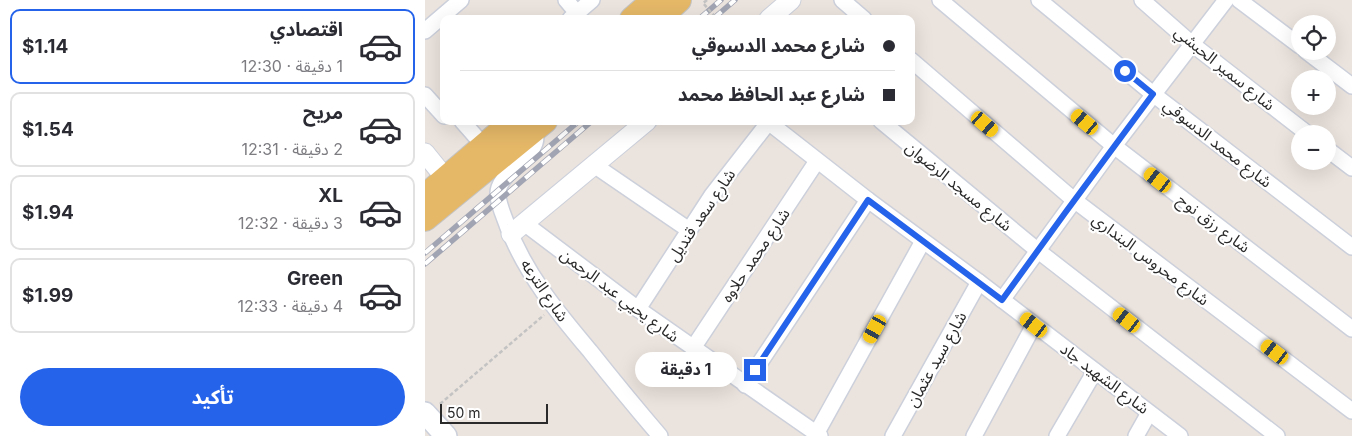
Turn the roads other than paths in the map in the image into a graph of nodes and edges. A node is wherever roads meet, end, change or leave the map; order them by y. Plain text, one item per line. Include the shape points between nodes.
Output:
1 (461, 0) edge
2 (566, 0) edge
3 (592, 0) edge
4 (654, 0) edge
5 (679, 0) edge
6 (791, 0) edge
7 (842, 0) edge
8 (941, 0) edge
9 (1039, 0) edge
10 (1143, 0) edge
11 (1226, 0) edge
12 (1239, 0) edge
13 (444, 15) edge
14 (574, 15) edge
15 (575, 15) edge
16 (637, 15) edge
17 (662, 15) edge
18 (774, 15) edge
19 (859, 15) edge
20 (440, 18) edge
21 (425, 31) edge
22 (1291, 39) edge
23 (1192, 44) junction
24 (1319, 60) edge
25 (915, 63) edge
26 (1352, 86) edge
27 (1153, 94) junction
28 (425, 95) edge
29 (440, 112) edge
30 (466, 125) edge
31 (531, 125) edge
32 (642, 125) edge
33 (765, 125) edge
34 (771, 125) edge
35 (886, 125) edge
36 (1296, 125) edge
37 (484, 146) junction
38 (1114, 146) junction
39 (425, 153) edge
40 (1336, 156) edge
41 (817, 162) junction
42 (594, 165) junction
43 (1352, 168) edge
44 (446, 179) junction
45 (425, 196) edge
46 (868, 200) junction
47 (1074, 200) junction
48 (425, 219) edge
49 (518, 228) junction
50 (689, 230) junction
51 (923, 241) junction
52 (1352, 247) edge
53 (1037, 250) junction
54 (979, 282) junction
55 (1002, 300) junction
56 (638, 309) junction
57 (1034, 325) junction
58 (1352, 328) edge
59 (693, 348) junction
60 (1095, 371) junction
61 (745, 385) junction
62 (1352, 411) edge
63 (1149, 413) junction
64 (426, 414) edge
65 (817, 435) edge
66 (446, 436) edge
67 (660, 436) edge
68 (893, 436) edge
69 (974, 436) edge
70 (1057, 436) edge
71 (1136, 436) edge
72 (1180, 436) edge
73 (1277, 436) edge

1 - 13 street
2 - 14 street
3 - 15 street
4 - 16 main road
5 - 17 main road
6 - 18 street
7 - 19 street
8 - 38 street, شارع رزق نوح
9 - 27 street, شارع محمد الدسوقي
10 - 23 street, شارع سمير الحبشي
11 - 23 street
12 - 22 street
20 - 21 street
23 - 27 street
23 - 36 street, شارع سمير الحبشي
24 - 26 street
25 - 47 street, شارع محروس البنداري
27 - 38 street
27 - 52 street, شارع محمد الدسوقي
28 - 29 street
30 - 37 street
31 - 37 main road
31 - 48 main road
31 - 49 street, شارع الترعه via 536,137 531,150 499,186 499,204
32 - 42 street
33 - 50 street, شارع سعد قنديل
34 - 41 street, شارع الشهيد جاد
35 - 53 street, شارع مسجد الرضوان
37 - 44 main road
38 - 47 street
38 - 58 street, شارع رزق نوح
39 - 44 street
40 - 43 street
41 - 46 street, شارع الشهيد جاد
41 - 59 street, شارع محمد حلاوه
42 - 49 street
42 - 50 street
44 - 45 main road
46 - 51 street, شارع الشهيد جاد
46 - 61 street
47 - 53 street
47 - 62 street, شارع محروس البنداري
49 - 56 street, شارع يحيي عبد الرحمن
49 - 67 street, شارع الترعه via 528,268 553,307
50 - 56 street, شارع سعد قنديل
51 - 54 street, شارع الشهيد جاد
51 - 65 street
53 - 55 street
53 - 73 street, شارع مسجد الرضوان
54 - 55 street, شارع الشهيد جاد
54 - 68 street, شارع سيد عثمان
55 - 57 street, شارع الشهيد جاد
56 - 59 street, شارع يحيي عبد الرحمن
57 - 60 street, شارع الشهيد جاد
57 - 69 street
59 - 61 street, شارع يحيي عبد الرحمن
60 - 63 street, شارع الشهيد جاد
60 - 70 street
61 - 65 street, شارع يحيي عبد الرحمن
63 - 71 street
63 - 72 street, شارع الشهيد جاد
64 - 66 main road

